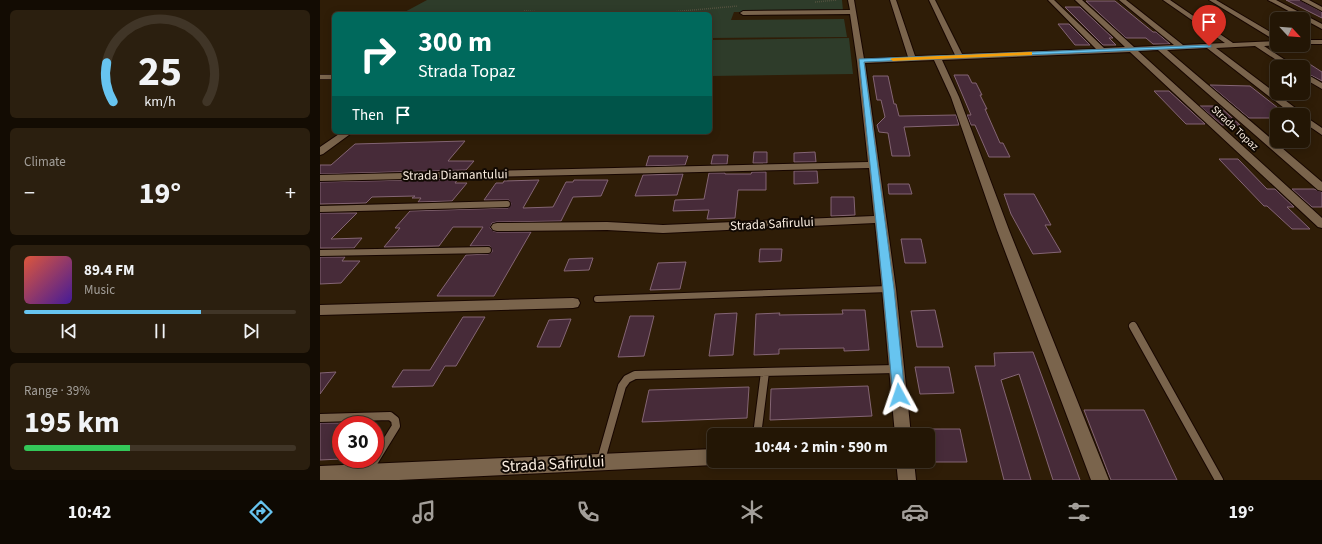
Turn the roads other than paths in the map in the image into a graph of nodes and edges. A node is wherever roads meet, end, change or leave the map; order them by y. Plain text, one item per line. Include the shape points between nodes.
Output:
1 (851, 0) edge
2 (893, 0) edge
3 (932, 0) edge
4 (1052, 0) edge
5 (1078, 0) edge
6 (1122, 0) edge
7 (1166, 0) edge
8 (1212, 0) edge
9 (1271, 0) edge
10 (1304, 0) edge
11 (1322, 9) edge
12 (852, 12) junction
13 (743, 13) dead end
14 (1322, 27) edge
15 (1270, 36) edge
16 (1310, 42) edge
17 (1322, 42) edge
18 (1270, 43) edge
19 (1257, 44) junction
20 (1232, 45) junction
21 (1310, 45) edge
22 (1209, 46) junction
23 (1181, 47) junction
24 (1160, 48) junction
25 (1317, 48) dead end
26 (1132, 49) junction
27 (1102, 50) junction
28 (960, 57) junction
29 (912, 58) junction
30 (937, 58) junction
31 (1281, 60) edge
32 (861, 61) junction
33 (320, 77) edge
34 (332, 77) edge
35 (1310, 79) edge
36 (1322, 87) edge
37 (1290, 108) edge
38 (1310, 123) edge
39 (1322, 132) edge
40 (345, 134) edge
41 (320, 152) edge
42 (874, 165) junction
43 (320, 178) edge
44 (1322, 188) edge
45 (507, 204) dead end
46 (320, 209) edge
47 (880, 219) junction
48 (1322, 224) edge
49 (497, 227) dead end
50 (488, 250) dead end
51 (320, 253) edge
52 (888, 289) junction
53 (597, 299) dead end
54 (573, 303) dead end
55 (320, 310) edge
56 (1133, 326) dead end
57 (896, 369) junction
58 (765, 372) junction
59 (320, 418) edge
60 (758, 428) edge
61 (902, 428) edge
62 (707, 457) edge
63 (601, 462) junction
64 (906, 468) edge
65 (367, 473) junction
66 (320, 475) edge
67 (907, 480) edge
68 (1100, 480) edge
69 (1219, 480) edge

1 - 12 street
2 - 29 street
3 - 28 street
4 - 27 street
5 - 26 street, Strada Topaz
6 - 23 street
7 - 20 street
8 - 15 street
9 - 14 street
10 - 11 street
12 - 13 street
12 - 32 street
16 - 17 street
18 - 19 street
19 - 20 street
19 - 31 street
20 - 22 street
21 - 25 street
22 - 23 street
22 - 37 street
23 - 24 street
24 - 26 street
24 - 44 street, Strada Topaz
26 - 27 street
26 - 48 street, Strada Topaz
27 - 28 street
28 - 30 street
29 - 30 street
29 - 32 street
30 - 68 street
32 - 42 street
33 - 34 lane
35 - 36 street
38 - 39 street
40 - 41 street
42 - 43 street, Strada Diamantului
42 - 47 street
45 - 46 lane
47 - 49 street, Strada Safirului via 663,229 607,226
47 - 52 street
50 - 51 lane
52 - 53 lane
52 - 57 street
54 - 55 street
56 - 69 lane
57 - 58 lane
57 - 61 street
58 - 60 lane
58 - 63 lane via 635,375 627,379 622,386
59 - 65 lane via 390,416 395,420 396,426
62 - 63 street, Strada Safirului
63 - 65 street, Strada Safirului
64 - 67 street
65 - 66 street, Strada Safirului

